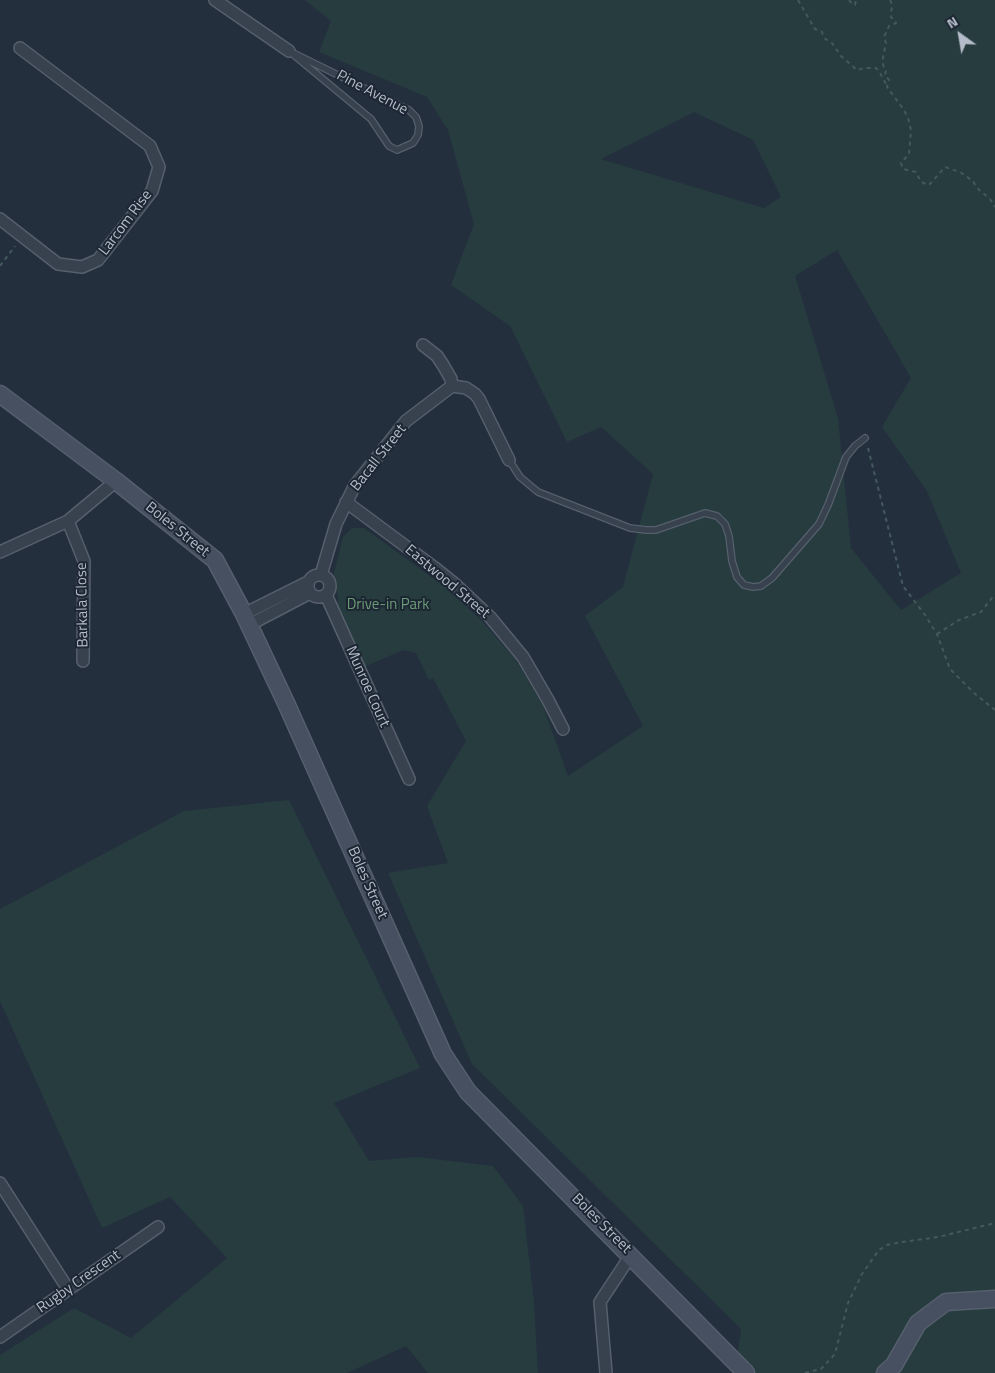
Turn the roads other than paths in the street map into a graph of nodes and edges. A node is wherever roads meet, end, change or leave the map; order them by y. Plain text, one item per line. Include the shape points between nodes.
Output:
1 (215, 0) edge
2 (20, 48) dead end
3 (289, 51) junction
4 (0, 219) edge
5 (422, 345) dead end
6 (452, 386) junction
7 (1, 398) edge
8 (865, 438) road end
9 (510, 460) joint
10 (116, 481) junction
11 (346, 502) junction
12 (68, 521) junction
13 (0, 552) edge
14 (321, 575) junction
15 (309, 588) junction
16 (326, 595) junction
17 (246, 620) junction
18 (83, 661) dead end
19 (562, 728) dead end
20 (409, 779) dead end
21 (0, 1183) edge
22 (158, 1227) dead end
23 (631, 1255) junction
24 (68, 1289) junction
25 (995, 1299) edge
26 (0, 1337) edge
27 (606, 1373) edge
28 (746, 1373) edge
29 (885, 1373) edge

1 - 3 street, Pine Avenue
2 - 4 street, Larcom Rise via 150,146 158,168 152,191 98,260 82,267 58,264
3 - 3 lane, Pine Avenue via 409,110 419,126 413,143 397,150 389,146 371,119
5 - 6 street via 437,356
6 - 9 street via 466,388 475,394
6 - 11 street, Bacall Street via 406,421 365,470
7 - 10 street, Boles Street
8 - 9 lane via 846,457 819,524 772,578 761,586 753,587 744,585 737,577 729,536 725,524 717,516 699,515 656,530 630,528 538,492 520,477
10 - 12 street
10 - 17 street, Boles Street via 215,560
11 - 14 street, Bacall Street
11 - 19 street, Eastwood Street via 435,568 490,617 523,657
12 - 13 street
12 - 18 street, Barkala Close via 84,561
14 - 15 street via 314,576
14 - 16 street via 330,584
15 - 16 street via 317,597
15 - 17 street
16 - 20 street, Munroe Court
17 - 23 street, Boles Street via 443,1054 468,1092
21 - 24 street
22 - 24 street, Rugby Crescent
23 - 27 street via 600,1302
23 - 28 street, Boles Street
24 - 26 street, Rugby Crescent
25 - 29 street via 946,1302 918,1323 894,1365

